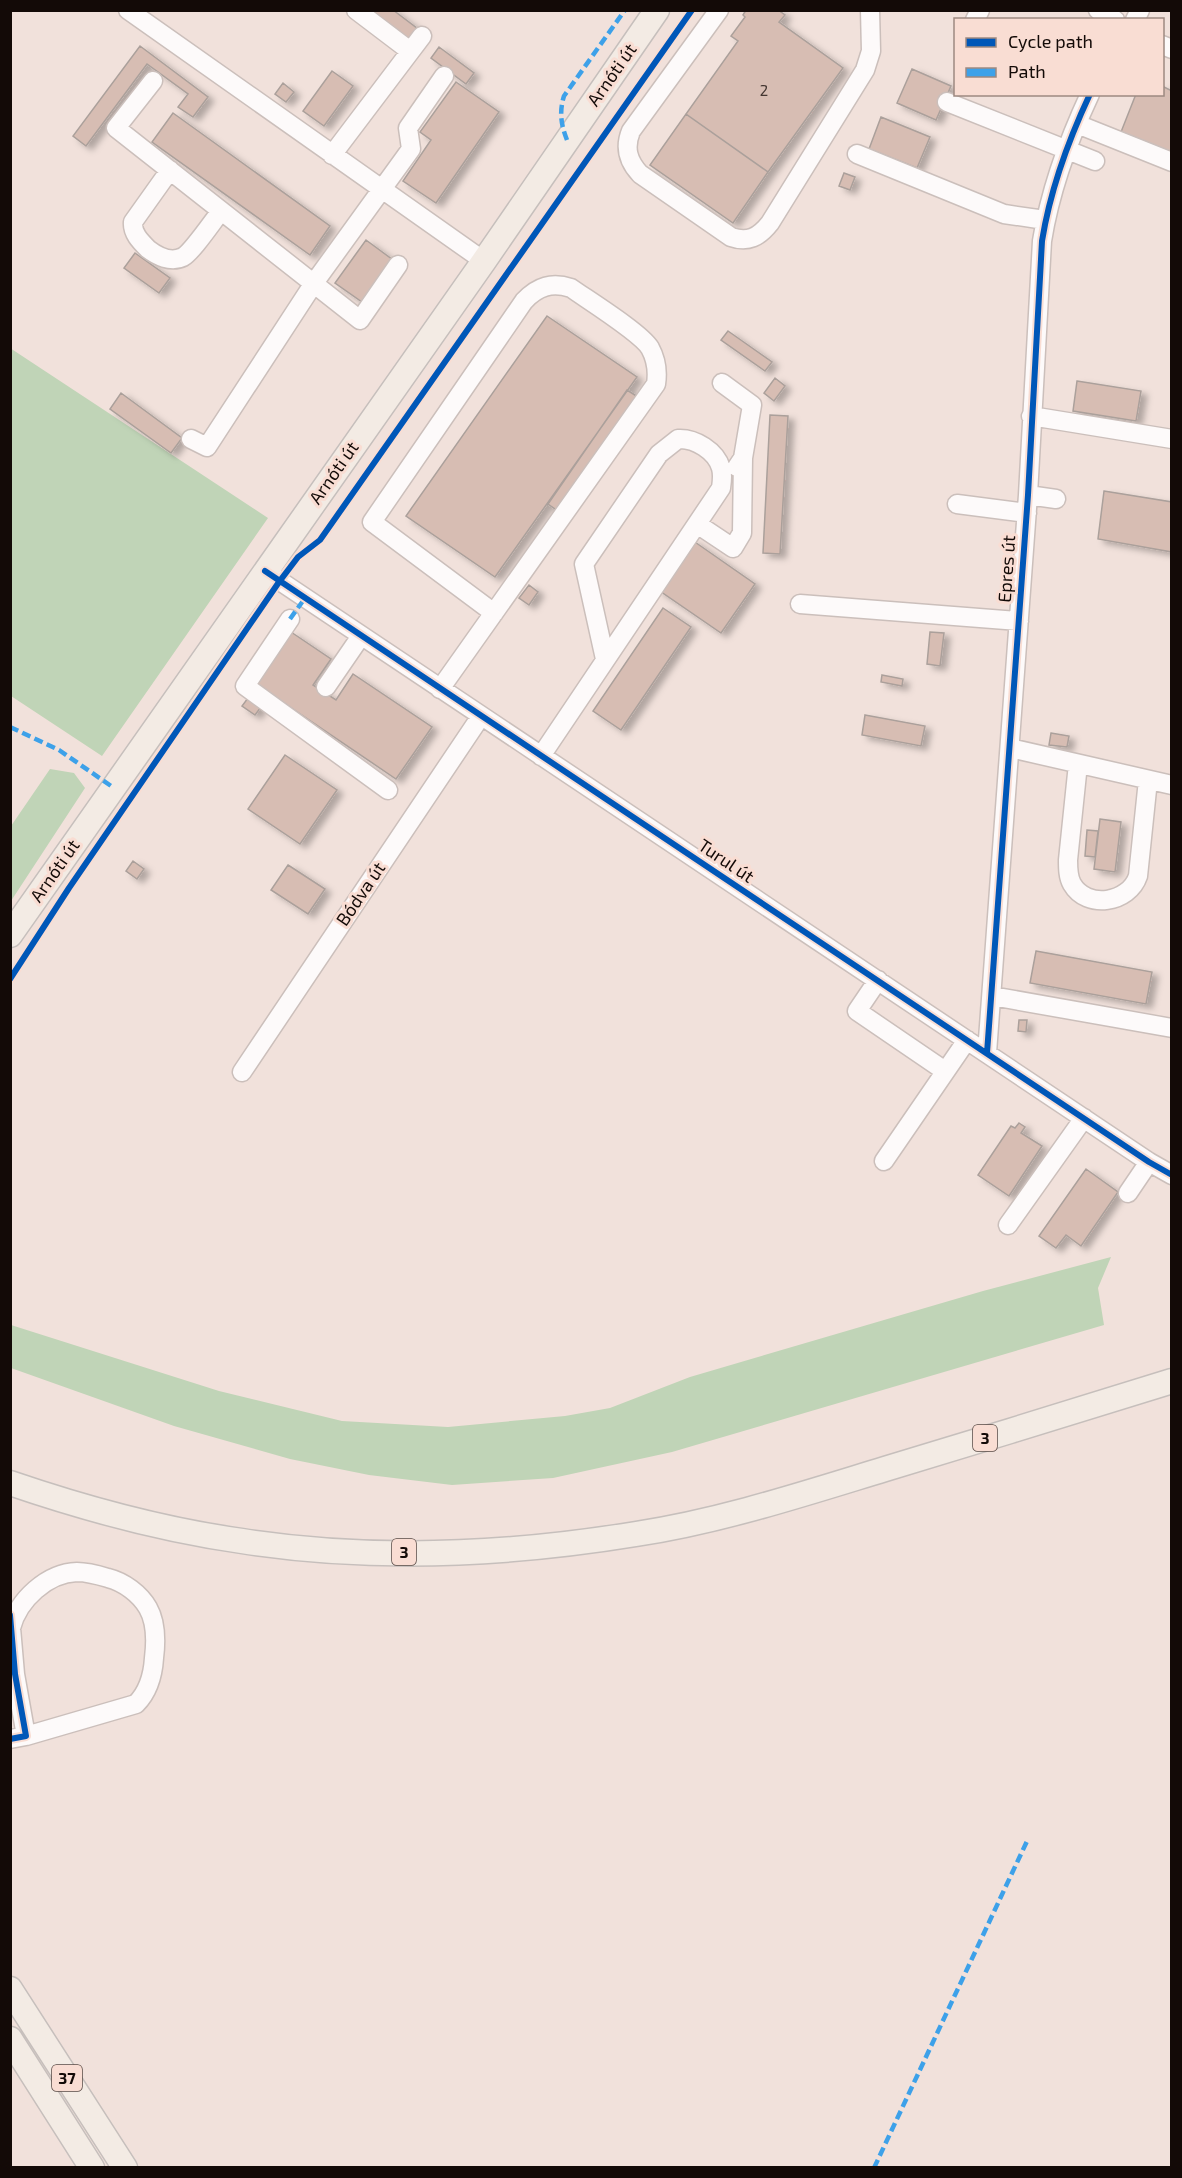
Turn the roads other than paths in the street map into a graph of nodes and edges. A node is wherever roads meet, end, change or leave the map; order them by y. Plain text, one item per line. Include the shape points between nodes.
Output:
1 (128, 10) edge
2 (356, 10) edge
3 (657, 10) edge
4 (719, 10) edge
5 (870, 10) edge
6 (1098, 10) edge
7 (1112, 18) edge
8 (422, 36) dead end
9 (410, 51) junction
10 (444, 76) dead end
11 (153, 81) dead end
12 (1089, 96) edge
13 (947, 102) dead end
14 (1077, 124) junction
15 (1067, 150) junction
16 (332, 154) junction
17 (856, 154) dead end
18 (1095, 161) dead end
19 (1172, 162) edge
20 (170, 171) junction
21 (383, 190) junction
22 (221, 211) junction
23 (1046, 220) junction
24 (484, 261) junction
25 (398, 265) dead end
26 (314, 283) junction
27 (722, 383) dead end
28 (1031, 416) junction
29 (191, 439) dead end
30 (1172, 439) edge
31 (743, 458) junction
32 (721, 488) junction
33 (1056, 499) dead end
34 (957, 504) dead end
35 (1027, 504) junction
36 (697, 524) junction
37 (265, 571) junction
38 (800, 604) dead end
39 (494, 613) junction
40 (290, 620) dead end
41 (1019, 621) junction
42 (361, 636) junction
43 (605, 659) junction
44 (326, 687) dead end
45 (440, 689) junction
46 (481, 716) junction
47 (1010, 748) junction
48 (541, 756) junction
49 (1078, 764) junction
50 (1148, 780) junction
51 (1172, 785) edge
52 (388, 790) dead end
53 (10, 935) edge
54 (878, 980) junction
55 (992, 996) junction
56 (1172, 1028) edge
57 (967, 1040) junction
58 (987, 1053) junction
59 (945, 1071) junction
60 (242, 1072) dead end
61 (1084, 1118) junction
62 (884, 1161) dead end
63 (1149, 1162) junction
64 (1172, 1174) edge
65 (1128, 1193) dead end
66 (1008, 1226) dead end
67 (1172, 1382) edge
68 (10, 1483) edge
69 (18, 1738) edge
70 (10, 1989) edge
71 (10, 2039) edge
72 (92, 2168) edge
73 (124, 2168) edge

1 - 16 street
2 - 9 street
3 - 24 main road, Arnóti út
4 - 5 street via 631,131 627,149 640,174 731,237 745,240 758,235 770,223 865,70 871,51
6 - 7 street
8 - 9 street
9 - 16 street
10 - 21 street via 408,128 411,149
11 - 20 street via 116,128
12 - 14 street, Epres út
13 - 15 street
14 - 15 street, Epres út
14 - 19 street
15 - 18 street
15 - 23 street, Epres út
16 - 21 street
17 - 23 street via 1004,214
20 - 22 street
20 - 22 street via 133,222 137,237 149,249 171,260 183,257
21 - 24 street
21 - 26 street
22 - 26 street
23 - 28 street, Epres út
24 - 37 main road, Arnóti út
25 - 26 street via 360,320
26 - 29 street via 207,447
27 - 31 street via 752,405
28 - 30 street
28 - 35 street, Epres út
31 - 32 street
31 - 36 street via 742,533 733,548
32 - 36 street
32 - 43 street via 720,464 695,441 678,439 659,454 584,564
33 - 35 street
34 - 35 street
35 - 41 street, Epres út
36 - 43 street
37 - 42 street, Turul út
37 - 53 main road, Arnóti út
38 - 41 street
39 - 39 street via 656,384 655,360 644,339 561,285 541,287 524,301 372,522
39 - 45 street
40 - 52 street via 245,686
41 - 47 street, Epres út
42 - 44 street
42 - 45 street, Turul út
43 - 48 street
45 - 46 street, Turul út
46 - 48 street, Turul út
46 - 60 street, Bódva út
47 - 49 street
47 - 55 street, Epres út
48 - 54 street, Turul út
49 - 50 street
49 - 50 street via 1069,873 1079,892 1095,899 1123,896 1135,884
50 - 51 street
54 - 57 street, Turul út
54 - 59 street via 857,1011
55 - 56 street
55 - 58 street, Epres út
57 - 58 street, Turul út
57 - 59 street
58 - 61 street, Turul út
59 - 62 street
61 - 63 street, Turul út
61 - 66 street
63 - 64 street, Turul út
63 - 65 street
67 - 68 main road, 3 via 742,1511 637,1534 512,1549 378,1552 244,1542 129,1519
69 - 69 street via 136,1704 141,1698 149,1684 156,1642 148,1608 127,1586 93,1574 64,1574 40,1585 23,1603 11,1628
70 - 73 main road, 37
71 - 72 main road, 37

